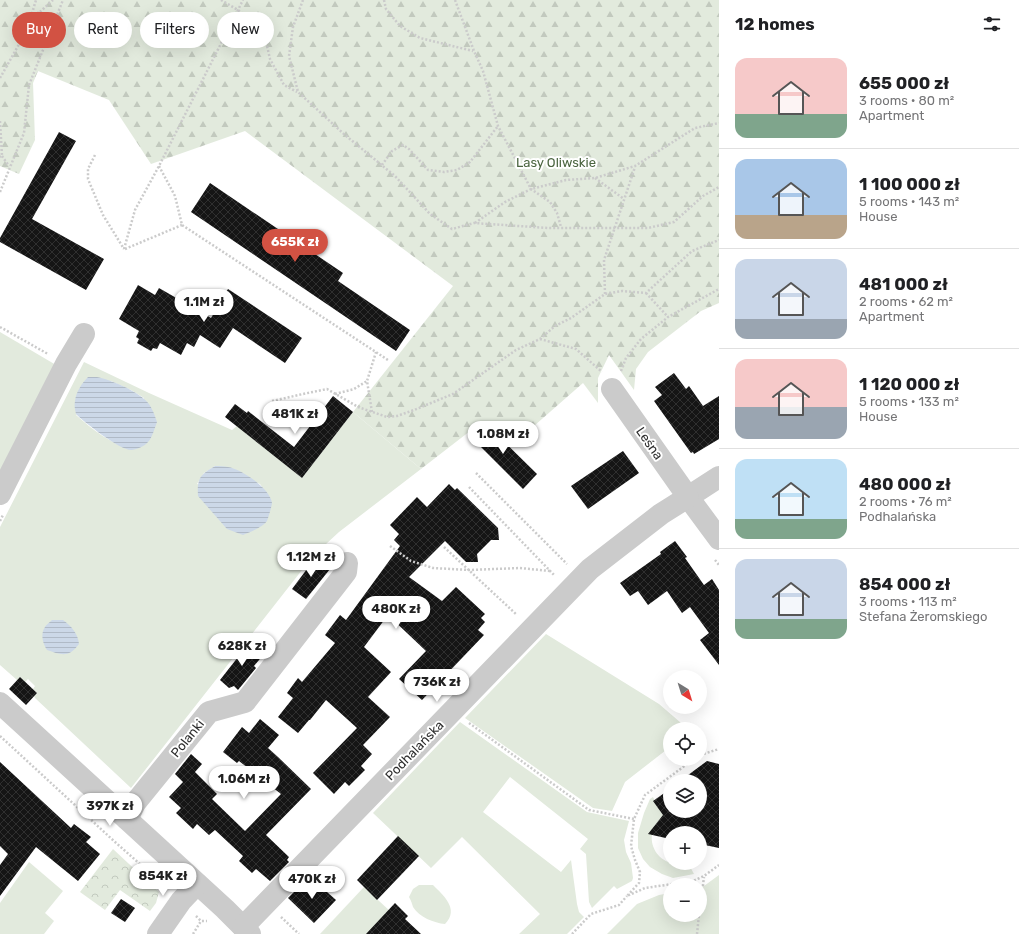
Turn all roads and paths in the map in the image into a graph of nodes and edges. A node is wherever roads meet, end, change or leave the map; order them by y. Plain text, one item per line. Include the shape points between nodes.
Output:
1 (36, 0) edge
2 (53, 0) edge
3 (63, 0) edge
4 (221, 0) edge
5 (243, 0) edge
6 (303, 0) edge
7 (384, 0) edge
8 (455, 0) edge
9 (238, 10) junction
10 (33, 12) edge
11 (40, 12) edge
12 (17, 48) edge
13 (474, 51) junction
14 (0, 78) edge
15 (298, 92) junction
16 (0, 121) edge
17 (719, 123) edge
18 (498, 126) junction
19 (95, 155) dead end
20 (1, 156) edge
21 (382, 165) junction
22 (159, 166) junction
23 (635, 166) junction
24 (10, 167) junction
25 (595, 178) junction
26 (719, 187) edge
27 (531, 189) junction
28 (0, 192) edge
29 (624, 200) junction
30 (474, 223) junction
31 (182, 225) junction
32 (561, 228) junction
33 (615, 228) junction
34 (719, 240) edge
35 (124, 249) junction
36 (719, 289) edge
37 (646, 293) junction
38 (605, 294) junction
39 (668, 316) junction
40 (0, 327) edge
41 (84, 334) dead end
42 (540, 339) junction
43 (37, 348) dead end
44 (376, 352) junction
45 (388, 360) dead end
46 (367, 381) junction
47 (608, 381) junction
48 (335, 394) junction
49 (272, 401) dead end
50 (372, 412) junction
51 (476, 473) dead end
52 (719, 477) edge
53 (469, 487) dead end
54 (0, 494) edge
55 (688, 496) junction
56 (719, 539) edge
57 (390, 546) dead end
58 (444, 547) dead end
59 (347, 563) dead end
60 (469, 570) junction
61 (550, 571) junction
62 (575, 585) junction
63 (518, 616) dead end
64 (0, 703) edge
65 (464, 719) dead end
66 (0, 736) edge
67 (719, 749) edge
68 (707, 753) edge
69 (685, 766) edge
70 (127, 819) junction
71 (634, 819) junction
72 (719, 865) edge
73 (704, 876) joint
74 (197, 884) junction
75 (171, 891) dead end
76 (627, 896) junction
77 (278, 914) dead end
78 (202, 921) dead end
79 (698, 922) edge
80 (246, 930) edge
81 (158, 934) edge
82 (193, 934) edge
83 (299, 934) edge
84 (572, 934) edge
85 (697, 934) edge

1 - 10 path
2 - 11 path
3 - 24 path via 29,85 24,133
4 - 9 path
5 - 9 path
6 - 15 path via 294,27 289,56
7 - 13 path via 386,9 400,26 420,38
8 - 13 path
9 - 15 path via 262,30 270,59 284,85
9 - 22 path
12 - 14 path
13 - 18 path via 483,71
15 - 21 path
16 - 20 path
17 - 23 path via 695,128
18 - 21 path via 470,162 457,170 428,170 403,145 392,152
18 - 27 path
19 - 35 path via 88,169 88,179 103,215
20 - 24 path
21 - 30 path via 430,214 452,229
22 - 31 path via 175,196
22 - 35 path via 135,210
23 - 25 path
23 - 29 path
24 - 28 path
25 - 27 path via 566,180
25 - 29 path
26 - 33 path via 703,196 674,222 648,228
27 - 30 path via 505,202
27 - 32 path via 550,202 557,213
29 - 33 path
30 - 32 path
31 - 35 path
31 - 44 path
32 - 33 path
33 - 38 path via 604,260
34 - 37 path via 692,251
36 - 39 path
37 - 38 path via 622,291
37 - 39 path
38 - 42 path via 555,326
39 - 47 path via 641,339 626,358 619,376
40 - 43 path
41 - 54 street
42 - 47 path via 576,350
42 - 50 path via 516,350 453,394 397,416 387,417
44 - 45 path
44 - 46 path
46 - 48 path via 354,389
46 - 50 path
47 - 55 street, Leśna
48 - 49 path via 327,389
48 - 50 path
51 - 62 path
52 - 55 street
53 - 61 path
55 - 56 street, Leśna
55 - 62 street, Podhalańska via 590,569
57 - 60 path via 411,561 433,568
58 - 60 path
59 - 70 street, Polanki via 346,572 245,702 209,712 135,803
60 - 61 path via 520,568
60 - 63 path
61 - 62 path
62 - 80 street, Podhalańska
64 - 70 street
65 - 71 path via 589,810
66 - 75 path
67 - 68 path
69 - 71 path via 646,795
70 - 74 street
71 - 76 path via 631,846 640,872 639,883
72 - 73 path
73 - 76 path via 694,881 645,888
74 - 80 street
74 - 81 street via 181,901
76 - 84 path via 619,905 591,914
77 - 83 path
78 - 82 path
79 - 85 path

